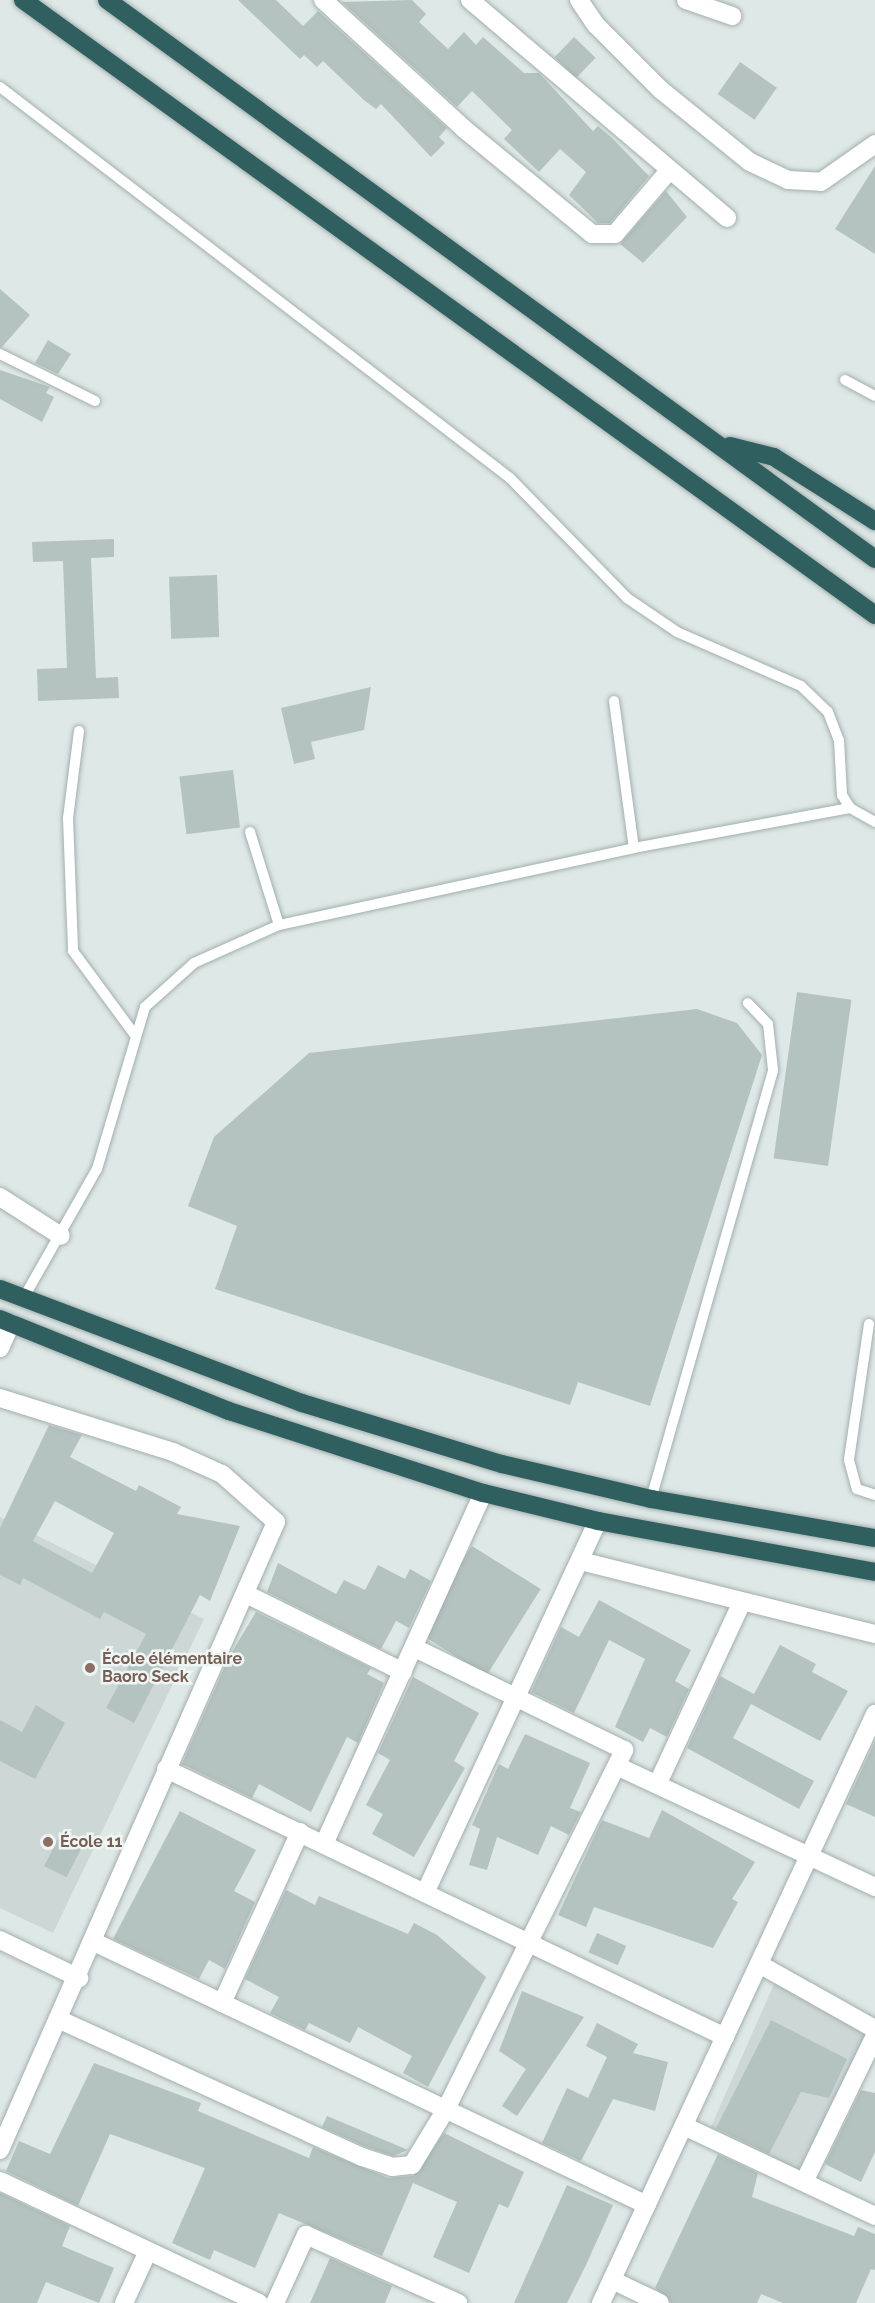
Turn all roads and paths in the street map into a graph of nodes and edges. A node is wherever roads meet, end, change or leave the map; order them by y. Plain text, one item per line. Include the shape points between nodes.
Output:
1 (23, 0) edge
2 (107, 0) edge
3 (323, 0) edge
4 (470, 0) edge
5 (579, 0) edge
6 (686, 0) edge
7 (732, 16) dead end
8 (0, 87) edge
9 (875, 144) edge
10 (668, 172) junction
11 (727, 218) dead end
12 (0, 354) edge
13 (845, 380) dead end
14 (875, 396) edge
15 (95, 401) dead end
16 (719, 443) junction
17 (875, 521) edge
18 (875, 559) edge
19 (875, 615) edge
20 (614, 701) dead end
21 (79, 730) dead end
22 (850, 808) junction
23 (875, 822) edge
24 (250, 832) dead end
25 (634, 848) junction
26 (279, 925) junction
27 (748, 1003) dead end
28 (135, 1035) junction
29 (0, 1197) edge
30 (61, 1236) junction
31 (0, 1290) edge
32 (23, 1299) junction
33 (5, 1321) edge
34 (869, 1324) dead end
35 (0, 1348) edge
36 (0, 1398) edge
37 (483, 1493) junction
38 (875, 1495) edge
39 (651, 1499) junction
40 (598, 1521) junction
41 (875, 1538) edge
42 (580, 1561) junction
43 (875, 1572) edge
44 (248, 1595) junction
45 (741, 1604) junction
46 (875, 1634) edge
47 (415, 1648) junction
48 (404, 1672) junction
49 (518, 1698) junction
50 (875, 1714) edge
51 (619, 1767) junction
52 (166, 1769) junction
53 (658, 1783) junction
54 (300, 1832) junction
55 (324, 1844) junction
56 (809, 1855) junction
57 (875, 1887) edge
58 (425, 1893) junction
59 (0, 1940) edge
60 (94, 1942) junction
61 (528, 1943) junction
62 (759, 1964) junction
63 (79, 1978) junction
64 (222, 2003) junction
65 (60, 2020) junction
66 (875, 2029) edge
67 (875, 2036) edge
68 (725, 2037) junction
69 (446, 2109) junction
70 (684, 2126) junction
71 (0, 2151) edge
72 (0, 2181) edge
73 (804, 2182) junction
74 (647, 2205) junction
75 (875, 2216) edge
76 (148, 2251) junction
77 (612, 2280) junction
78 (124, 2303) edge
79 (259, 2303) edge
80 (275, 2303) edge
81 (458, 2303) edge
82 (601, 2303) edge
83 (660, 2303) edge

1 - 19 highway
2 - 16 highway
3 - 10 street via 463,128 592,234 615,234
4 - 10 street
5 - 9 street via 596,25 661,90 750,162 788,180 821,182
6 - 7 street
8 - 22 lane via 510,478 627,598 677,632 801,686 828,712 836,730 838,780
10 - 11 street
12 - 15 lane
13 - 14 lane
16 - 17 highway via 774,457
16 - 18 highway
20 - 25 lane
21 - 28 lane via 68,818 73,951
22 - 23 lane
22 - 25 lane
24 - 26 lane
25 - 26 lane
26 - 28 lane via 194,963 145,1007
27 - 39 lane via 768,1024 773,1070
28 - 30 lane via 97,1169
29 - 30 street
30 - 32 lane
31 - 32 highway
32 - 39 highway via 302,1402 502,1464
33 - 35 street
33 - 37 highway via 229,1411
34 - 38 lane via 849,1460 857,1489
36 - 44 street via 174,1452 222,1474 246,1493 276,1522
37 - 40 highway
37 - 47 street
39 - 41 highway
40 - 42 street
40 - 43 highway
42 - 45 street
42 - 49 street
44 - 48 street
44 - 52 street
45 - 46 street
45 - 53 street
47 - 48 street
47 - 49 street
48 - 55 street
49 - 51 street via 620,1746 624,1750
49 - 58 street
50 - 56 street
51 - 53 street
51 - 61 street
52 - 54 street
52 - 60 street
53 - 56 street
54 - 55 street
54 - 64 street
55 - 58 street
56 - 57 street
56 - 62 street
58 - 61 street
59 - 63 street
60 - 63 street
60 - 64 street
61 - 68 street
61 - 69 street
62 - 66 street
62 - 68 street
63 - 65 street
64 - 69 street
65 - 69 street via 392,2167 412,2165
65 - 71 street
67 - 73 street
68 - 70 street
69 - 74 street
70 - 73 street
70 - 74 street
72 - 76 street
73 - 75 street
74 - 77 street
76 - 78 street
76 - 79 street
77 - 82 street
77 - 83 street
80 - 81 street via 306,2235

